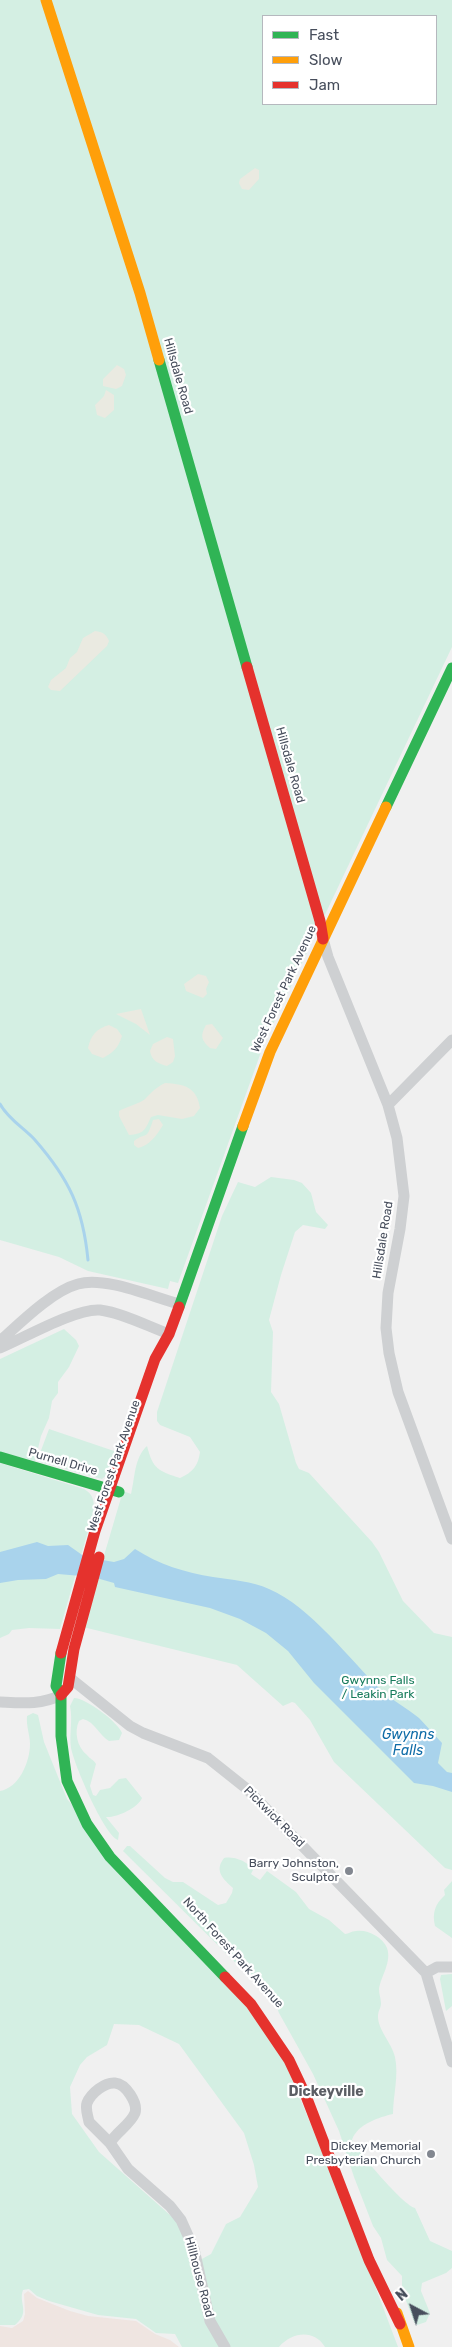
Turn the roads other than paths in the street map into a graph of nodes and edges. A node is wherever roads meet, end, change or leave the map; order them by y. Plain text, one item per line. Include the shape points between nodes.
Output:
1 (46, 0) edge
2 (451, 672) edge
3 (323, 939) junction
4 (452, 1040) edge
5 (388, 1105) junction
6 (179, 1304) junction
7 (169, 1334) junction
8 (0, 1341) edge
9 (0, 1348) edge
10 (0, 1457) edge
11 (114, 1491) junction
12 (452, 1538) edge
13 (79, 1605) junction
14 (70, 1678) junction
15 (61, 1695) junction
16 (0, 1702) edge
17 (452, 1967) edge
18 (426, 1973) junction
19 (452, 2062) edge
20 (110, 2143) junction
21 (225, 2347) edge
22 (409, 2347) edge

1 - 3 main road, Hillsdale Road via 143,302
2 - 3 main road, West Forest Park Avenue
3 - 5 street, Hillsdale Road
3 - 6 main road, West Forest Park Avenue via 267,1060
4 - 5 street
5 - 12 street, Hillsdale Road via 401,1158 404,1196 386,1311 389,1353 398,1392
6 - 7 main road, West Forest Park Avenue
6 - 8 street via 119,1287 78,1284 49,1300
7 - 9 street via 109,1312 88,1311
7 - 11 main road, West Forest Park Avenue via 169,1348
10 - 11 main road, Purnell Drive
11 - 13 main road, West Forest Park Avenue
13 - 14 main road, North Forest Park Avenue
13 - 15 main road, North Forest Park Avenue via 59,1664 56,1686
14 - 15 main road, North Forest Park Avenue
14 - 18 street, Pickwick Road via 130,1726 192,1750 222,1768 247,1789
15 - 16 street via 35,1703
15 - 22 main road, North Forest Park Avenue via 61,1736 71,1792 96,1839 110,1858 250,2004 289,2060 369,2260
17 - 18 street via 437,1967
18 - 19 street, Pickwick Road
20 - 20 street, Hillhouse Road via 89,2122 87,2103 101,2088 116,2083 125,2088 136,2108 132,2119
20 - 21 street, Hillhouse Road via 128,2169 181,2220 194,2249 208,2316

